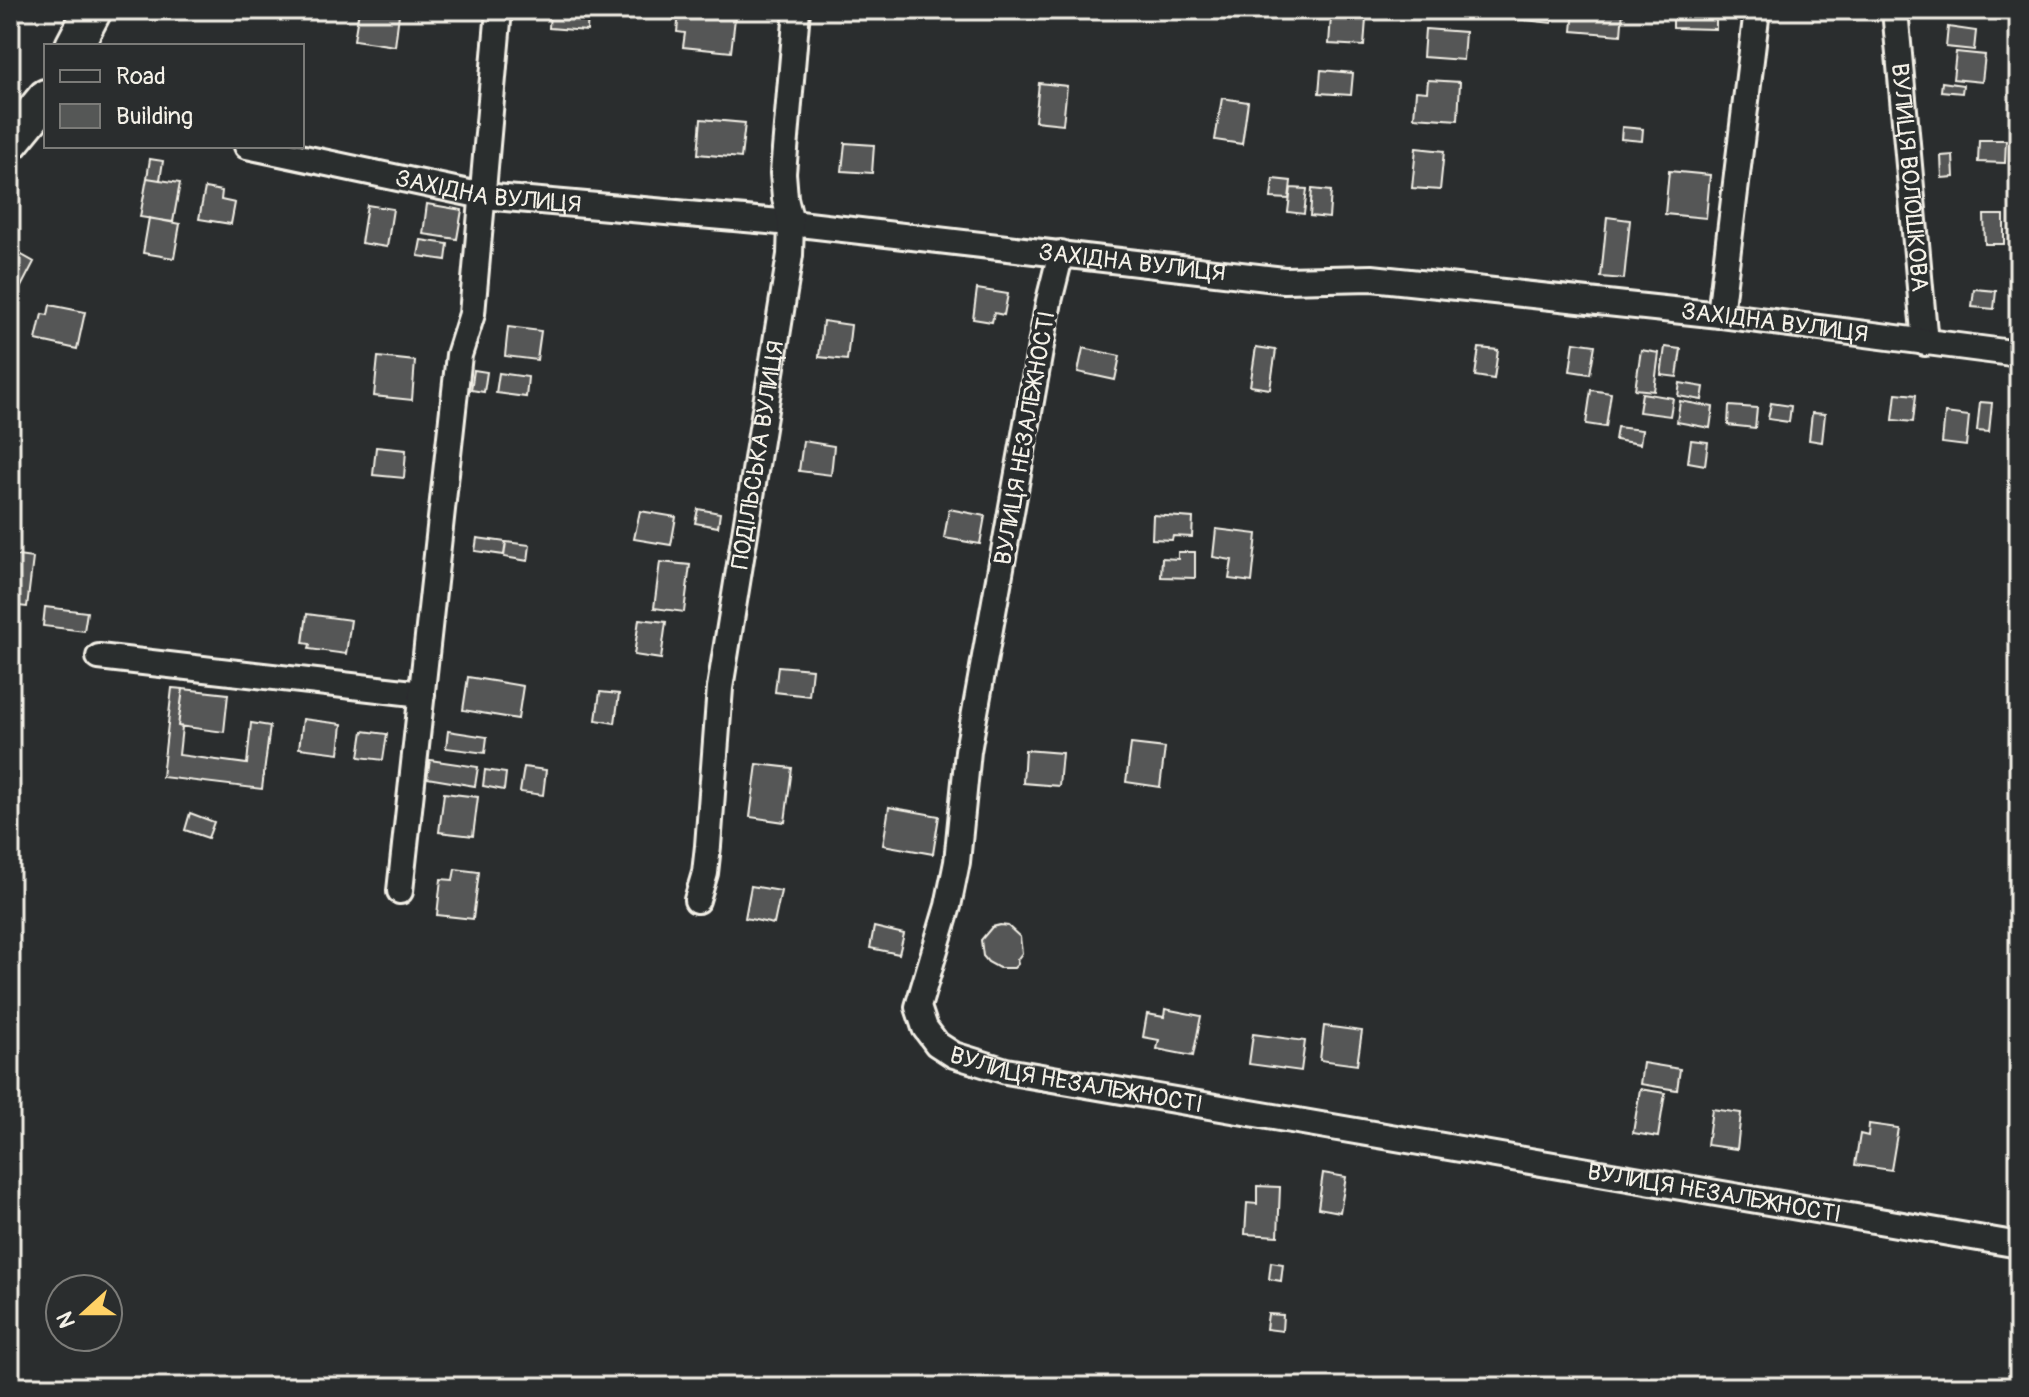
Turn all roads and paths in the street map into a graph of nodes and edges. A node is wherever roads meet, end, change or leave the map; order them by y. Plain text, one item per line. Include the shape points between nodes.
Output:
1 (93, 10) edge
2 (499, 10) edge
3 (797, 10) edge
4 (1757, 10) edge
5 (1895, 10) edge
6 (75, 44) edge
7 (44, 102) edge
8 (10, 142) edge
9 (256, 148) edge
10 (483, 196) junction
11 (791, 223) junction
12 (1061, 253) junction
13 (1720, 315) junction
14 (1925, 343) junction
15 (2019, 354) edge
16 (99, 657) dead end
17 (422, 694) junction
18 (400, 891) dead end
19 (697, 900) dead end
20 (2019, 1245) edge

1 - 6 main road
2 - 10 street
3 - 11 street, ПОДІЛЬСЬКА ВУЛИЦЯ via 783,173
4 - 13 street
5 - 14 street, ВУЛИЦЯ ВОЛОШКОВА
7 - 8 main road
9 - 10 street, ЗАХІДНА ВУЛИЦЯ
10 - 11 street, ЗАХІДНА ВУЛИЦЯ
10 - 17 street via 472,314 459,355
11 - 12 street, ЗАХІДНА ВУЛИЦЯ
11 - 19 street, ПОДІЛЬСЬКА ВУЛИЦЯ via 720,688 708,846
12 - 13 street, ЗАХІДНА ВУЛИЦЯ via 1284,280 1372,278
12 - 20 street, ВУЛИЦЯ НЕЗАЛЕЖНОСТІ via 968,751 957,862 918,1007 937,1044 954,1055 1006,1071
13 - 14 street, ЗАХІДНА ВУЛИЦЯ
14 - 15 street, ЗАХІДНА ВУЛИЦЯ
16 - 17 street
17 - 18 street

